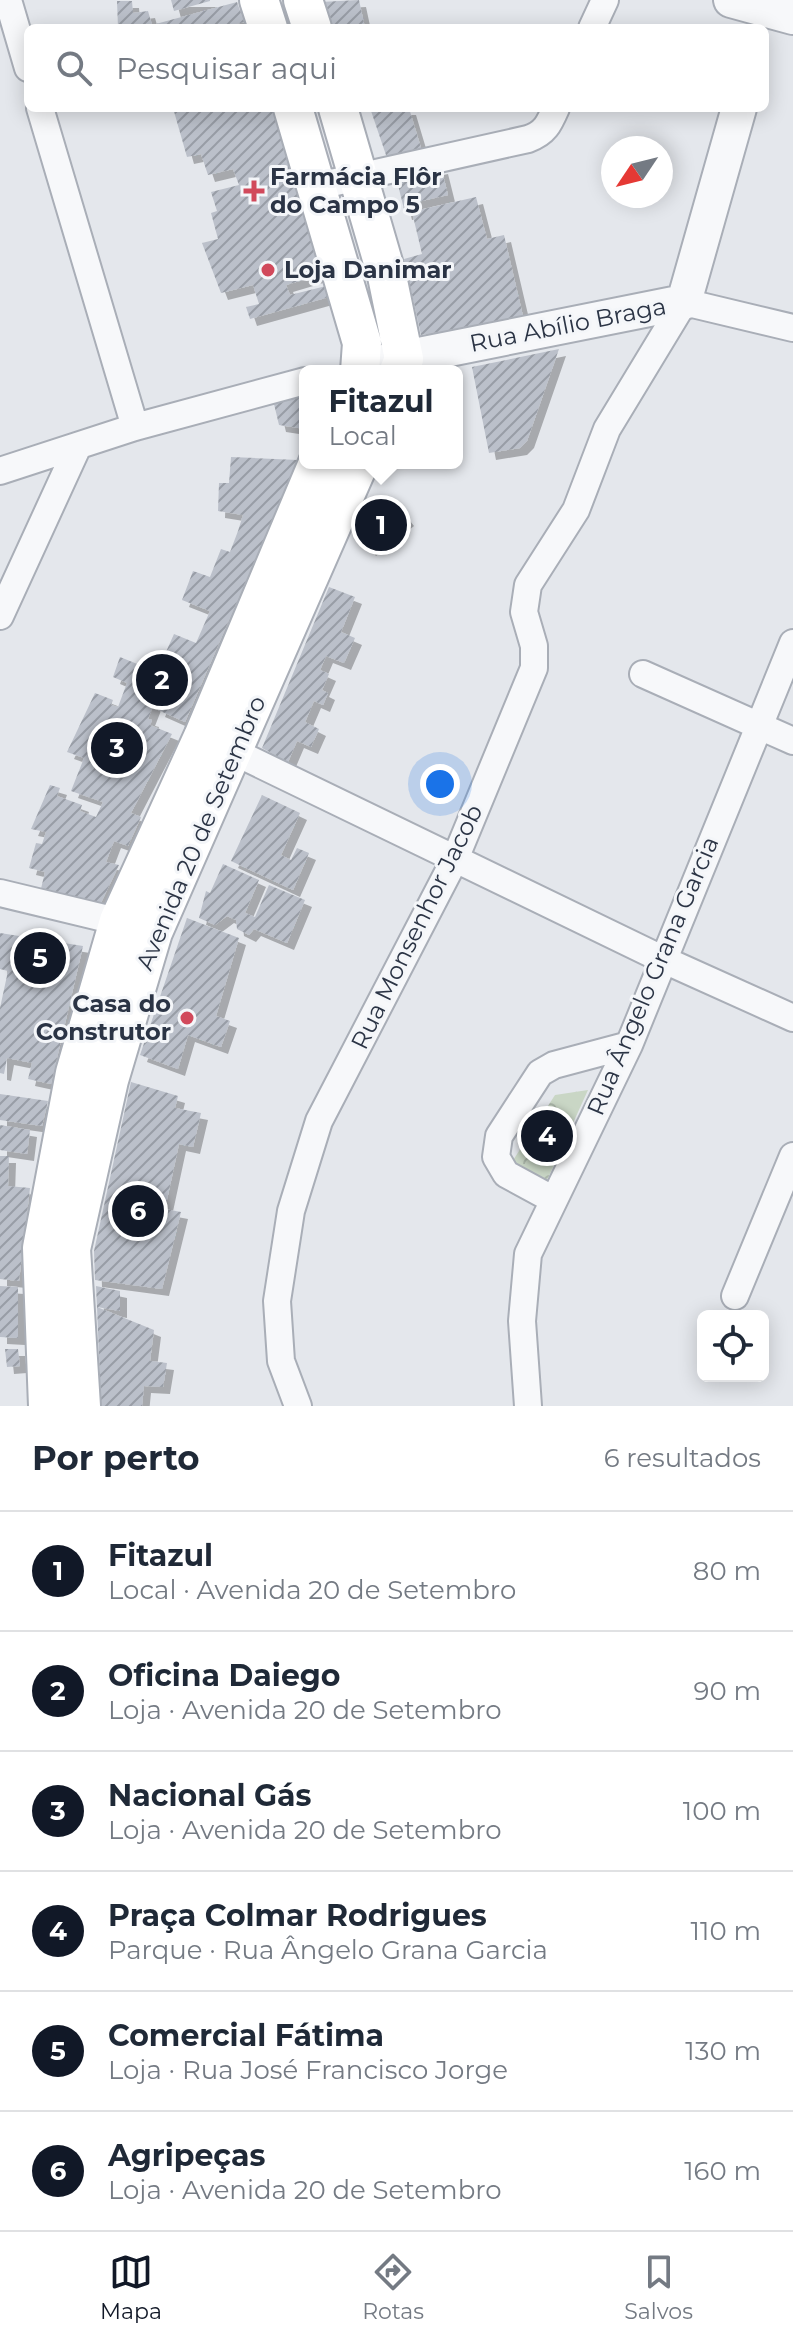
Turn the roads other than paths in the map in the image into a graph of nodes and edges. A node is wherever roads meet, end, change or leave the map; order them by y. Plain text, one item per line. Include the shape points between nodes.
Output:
1 (8, 0) edge
2 (259, 0) edge
3 (303, 0) edge
4 (605, 0) edge
5 (731, 0) edge
6 (774, 14) edge
7 (267, 24) edge
8 (311, 24) edge
9 (594, 24) edge
10 (24, 54) edge
11 (41, 112) edge
12 (294, 112) edge
13 (339, 112) edge
14 (554, 112) edge
15 (738, 112) edge
16 (359, 174) junction
17 (318, 186) junction
18 (684, 302) junction
19 (793, 328) edge
20 (373, 365) edge
21 (374, 365) edge
22 (384, 365) edge
23 (299, 383) edge
24 (135, 427) junction
25 (78, 446) junction
26 (0, 471) edge
27 (314, 473) edge
28 (352, 479) edge
29 (0, 616) edge
30 (793, 643) edge
31 (643, 674) dead end
32 (756, 726) junction
33 (793, 741) edge
34 (219, 745) junction
35 (455, 859) junction
36 (0, 893) edge
37 (136, 926) junction
38 (662, 959) junction
39 (793, 1018) edge
40 (629, 1045) junction
41 (793, 1156) edge
42 (552, 1199) junction
43 (57, 1248) junction
44 (735, 1296) dead end
45 (48, 1406) edge
46 (81, 1406) edge
47 (298, 1406) edge
48 (528, 1406) edge

1 - 10 street
2 - 7 main road
3 - 8 main road
4 - 9 street
5 - 6 street
11 - 24 street
12 - 17 main road
13 - 16 main road
14 - 16 street via 540,135 528,139
15 - 18 street, Rua Monsenhor Jacob
16 - 17 street
16 - 21 main road via 387,276
17 - 20 main road via 362,343
18 - 19 street, Rua Abílio Braga
18 - 22 street, Rua Abílio Braga
18 - 35 street, Rua Monsenhor Jacob via 607,429 576,510 528,585 524,612 534,668
23 - 24 street
24 - 25 street
25 - 26 street
25 - 29 street
27 - 28 main road
27 - 34 main road, Avenida 20 de Setembro
28 - 34 main road, Avenida 20 de Setembro
30 - 32 street, Rua Ângelo Grana Garcia
31 - 32 street
32 - 33 street
32 - 38 street, Rua Ângelo Grana Garcia
34 - 35 street
34 - 37 main road, Avenida 20 de Setembro
35 - 38 street
35 - 47 street, Rua Monsenhor Jacob via 319,1121 291,1211 277,1301 281,1361
36 - 37 street
37 - 43 main road, Avenida 20 de Setembro via 109,1080
38 - 39 street
38 - 40 street, Rua Ângelo Grana Garcia
40 - 42 street, Rua Ângelo Grana Garcia
40 - 42 street via 540,1073 499,1136 496,1157 506,1174
41 - 44 street
42 - 48 street, Rua Ângelo Grana Garcia via 528,1254 524,1280
43 - 45 main road, Avenida 20 de Setembro
43 - 46 main road, Avenida 20 de Setembro

